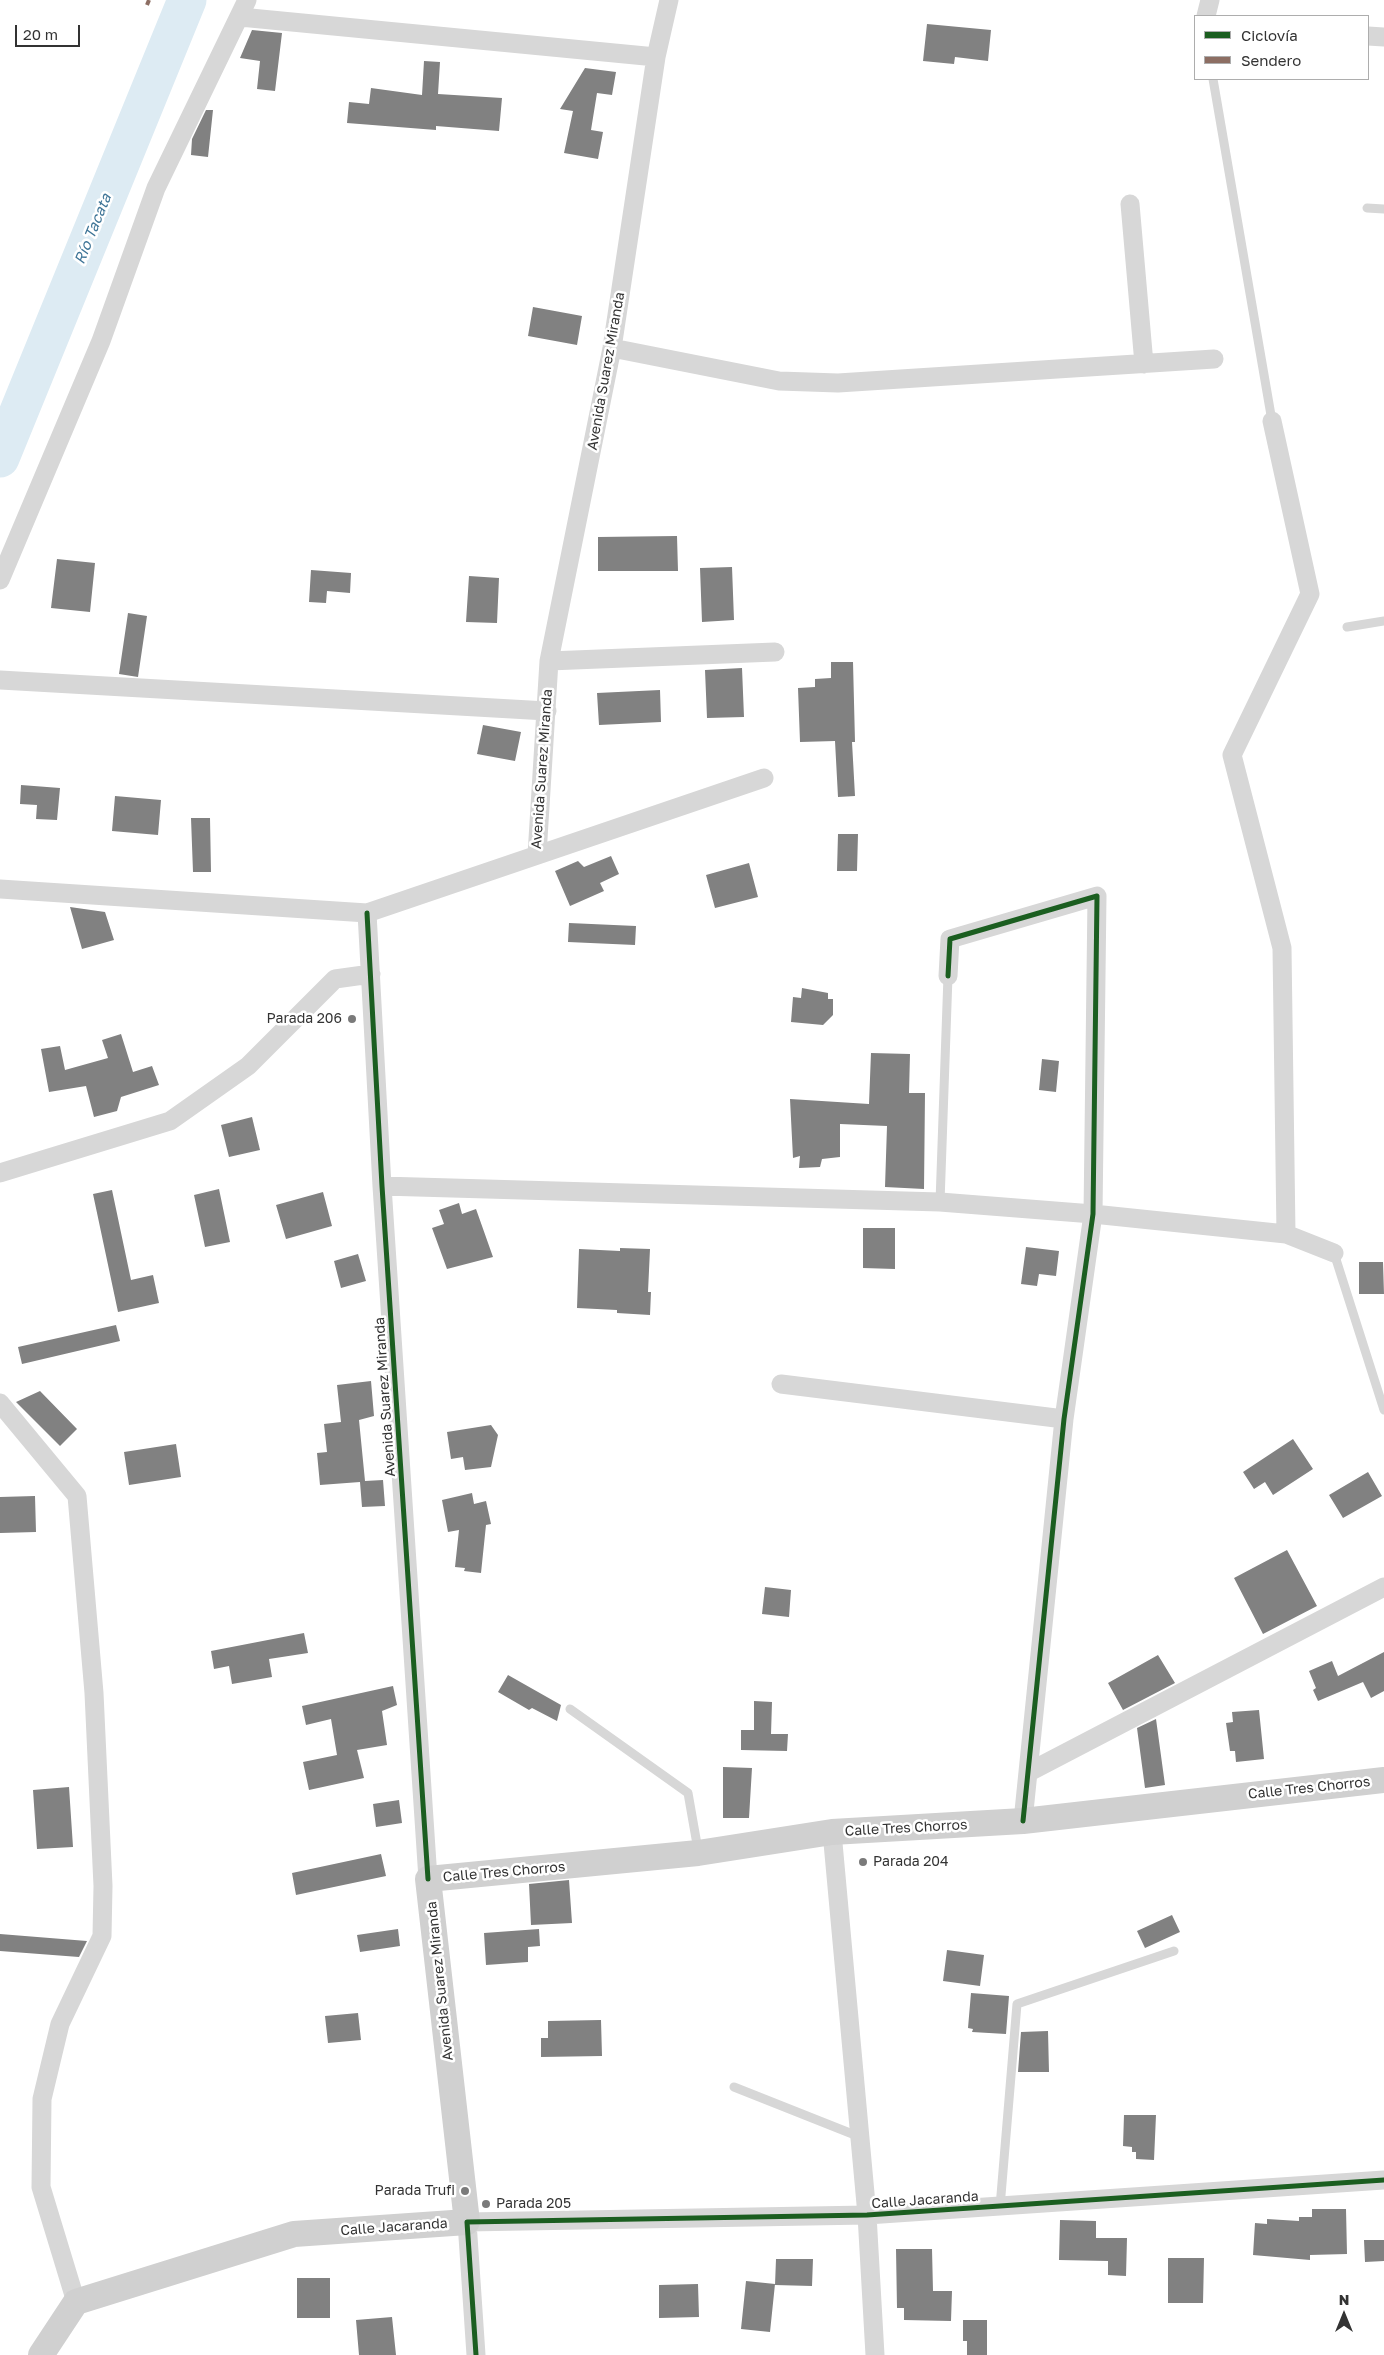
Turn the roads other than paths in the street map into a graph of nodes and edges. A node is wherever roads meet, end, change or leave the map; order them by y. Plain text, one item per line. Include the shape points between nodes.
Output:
1 (669, 0) edge
2 (1210, 0) edge
3 (244, 8) edge
4 (1206, 15) edge
5 (1369, 36) edge
6 (1384, 37) edge
7 (656, 57) junction
8 (1213, 80) edge
9 (1130, 204) dead end
10 (1367, 208) dead end
11 (1384, 209) edge
12 (612, 348) junction
13 (1214, 359) dead end
14 (1144, 364) junction
15 (1272, 421) joint
16 (0, 580) edge
17 (1384, 621) edge
18 (1347, 627) dead end
19 (775, 652) dead end
20 (549, 660) junction
21 (0, 680) edge
22 (547, 711) junction
23 (764, 778) dead end
24 (537, 855) junction
25 (0, 889) edge
26 (367, 913) junction
27 (371, 974) junction
28 (948, 976) joint
29 (0, 1173) edge
30 (382, 1186) junction
31 (940, 1202) junction
32 (1093, 1214) junction
33 (1286, 1234) junction
34 (1334, 1253) joint
35 (781, 1384) dead end
36 (0, 1403) edge
37 (1384, 1410) edge
38 (1064, 1419) junction
39 (1384, 1587) edge
40 (570, 1709) dead end
41 (1029, 1772) junction
42 (1384, 1780) edge
43 (1023, 1821) junction
44 (832, 1832) junction
45 (698, 1853) junction
46 (428, 1879) junction
47 (1174, 1951) dead end
48 (734, 2087) dead end
49 (860, 2137) junction
50 (1384, 2180) edge
51 (1000, 2207) junction
52 (867, 2216) junction
53 (467, 2222) junction
54 (76, 2302) junction
55 (42, 2355) edge
56 (476, 2355) edge
57 (875, 2355) edge

1 - 7 street, Avenida Suarez Miranda
2 - 4 street
3 - 7 street
3 - 16 street via 156,188 101,341
5 - 6 street
7 - 12 street, Avenida Suarez Miranda
8 - 15 lane
9 - 14 street
10 - 11 lane
12 - 14 street via 779,381 838,382
12 - 20 street, Avenida Suarez Miranda
13 - 14 street
15 - 33 street via 1310,594 1232,755 1282,948
17 - 18 lane
19 - 20 street
20 - 22 street, Avenida Suarez Miranda
21 - 22 street
22 - 24 street, Avenida Suarez Miranda
23 - 24 street
24 - 26 street, Avenida Suarez Miranda
25 - 26 street
26 - 27 street, Avenida Suarez Miranda
27 - 29 street via 335,979 248,1066 170,1121
27 - 30 street, Avenida Suarez Miranda
28 - 31 lane
28 - 32 street via 950,939 1097,896
30 - 31 street
30 - 46 street, Avenida Suarez Miranda
31 - 32 street
32 - 33 street
32 - 38 street
33 - 34 street
34 - 37 lane
35 - 38 street
36 - 54 street via 77,1496 94,1694 103,1886 102,1936 60,2024 42,2099 41,2187
38 - 41 street
39 - 41 street
40 - 45 lane via 688,1793
41 - 43 street
42 - 43 main road, Calle Tres Chorros
43 - 44 main road, Calle Tres Chorros
44 - 45 main road, Calle Tres Chorros
44 - 49 street
45 - 46 main road, Calle Tres Chorros
46 - 53 main road, Avenida Suarez Miranda
47 - 51 lane via 1017,2004
48 - 49 lane
49 - 52 street
50 - 51 street, Calle Jacaranda
51 - 52 street, Calle Jacaranda
52 - 53 street, Calle Jacaranda
52 - 57 street
53 - 54 main road, Calle Jacaranda via 294,2234
53 - 56 street, Avenida Suarez Miranda
54 - 55 main road

